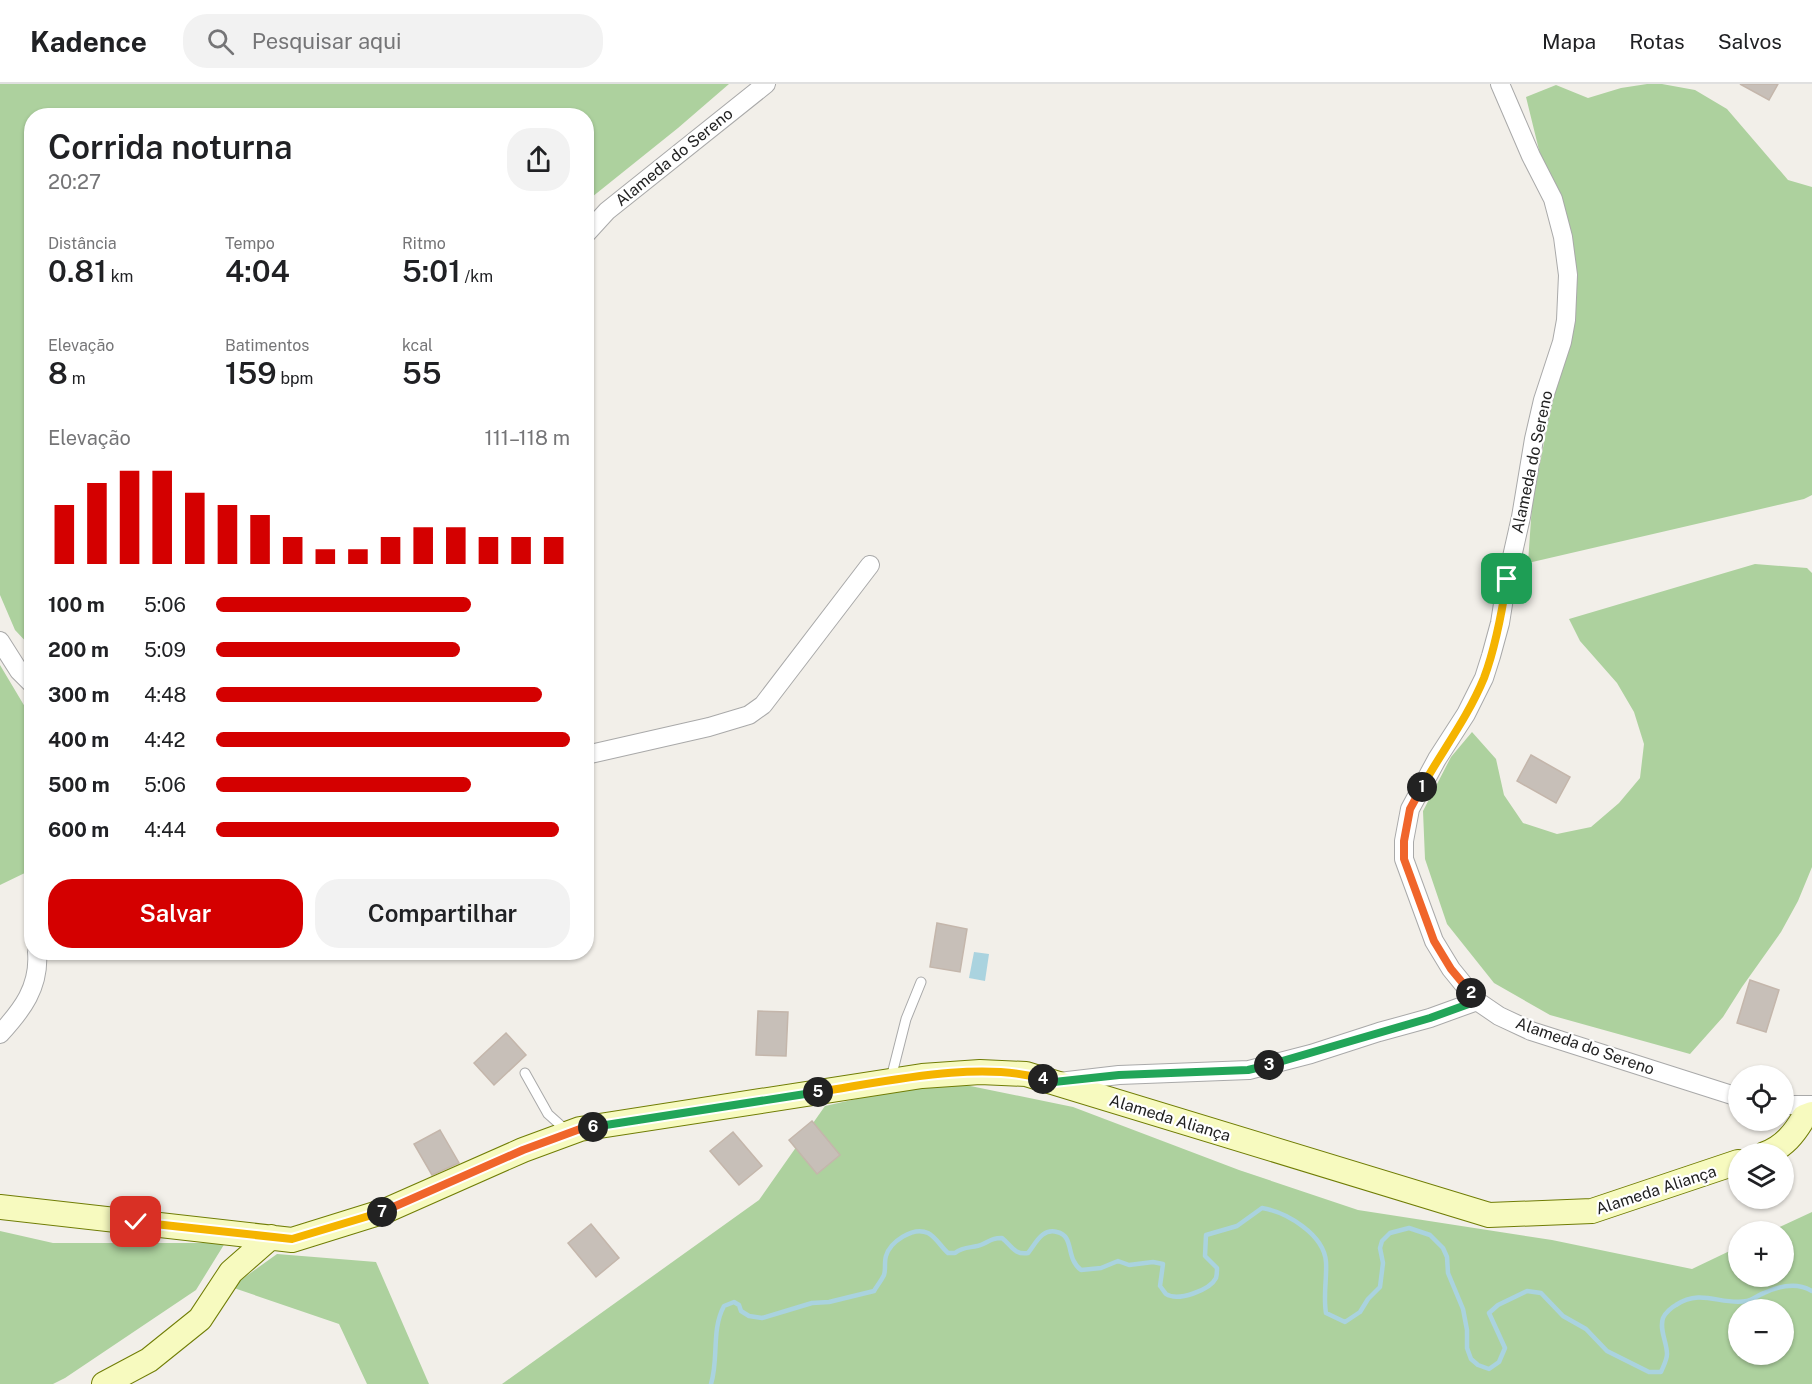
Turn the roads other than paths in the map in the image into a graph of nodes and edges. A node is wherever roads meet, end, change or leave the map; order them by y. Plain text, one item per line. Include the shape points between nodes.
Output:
1 (766, 84) edge
2 (1500, 84) edge
3 (594, 225) edge
4 (870, 565) dead end
5 (0, 641) edge
6 (24, 675) edge
7 (594, 752) edge
8 (37, 960) edge
9 (921, 982) dead end
10 (1477, 1001) junction
11 (0, 1034) edge
12 (525, 1073) dead end
13 (891, 1081) junction
14 (1054, 1082) junction
15 (1728, 1094) edge
16 (1794, 1105) edge
17 (1812, 1105) edge
18 (1812, 1114) edge
19 (569, 1133) junction
20 (1783, 1143) edge
21 (1728, 1165) edge
22 (0, 1207) edge
23 (271, 1237) junction
24 (104, 1384) edge

1 - 3 street, Alameda do Sereno
2 - 10 street, Alameda do Sereno via 1553,199 1568,274 1566,320 1534,439 1500,623 1484,678 1410,809 1404,841 1404,859 1434,941
4 - 7 street via 763,705 749,715 709,728
5 - 6 street
8 - 11 street via 38,970 22,1009
9 - 13 lane via 906,1019
10 - 14 street via 1248,1070
10 - 15 street, Alameda do Sereno via 1531,1031
12 - 19 lane via 548,1114
13 - 14 street, Alameda Aliança via 1005,1072
13 - 19 street, Alameda Aliança
14 - 21 street, Alameda Aliança via 1488,1215 1592,1211
16 - 17 street
18 - 20 street via 1804,1117
19 - 23 street, Alameda Aliança via 369,1216 292,1239
22 - 23 street, Alameda Aliança
23 - 24 street via 231,1272 200,1319 149,1360

